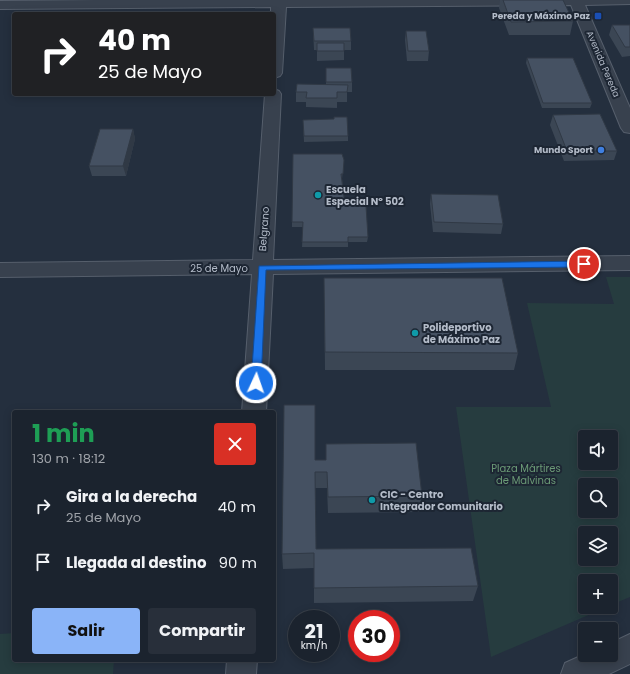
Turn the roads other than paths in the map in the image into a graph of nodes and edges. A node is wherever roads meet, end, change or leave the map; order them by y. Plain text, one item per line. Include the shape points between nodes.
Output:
1 (576, 0) edge
2 (630, 0) edge
3 (279, 1) edge
4 (0, 5) edge
5 (276, 44) edge
6 (273, 96) edge
7 (630, 128) edge
8 (630, 263) edge
9 (262, 268) junction
10 (0, 270) edge
11 (254, 410) edge
12 (630, 649) edge
13 (242, 662) edge
14 (241, 674) edge
15 (576, 674) edge

1 - 2 street
1 - 3 street
1 - 7 street, Avenida Pereda
3 - 4 street
3 - 5 street
6 - 9 street, Belgrano
8 - 9 street, 25 de Mayo
9 - 10 street, 25 de Mayo
9 - 11 street, Belgrano
12 - 15 street
13 - 14 street

